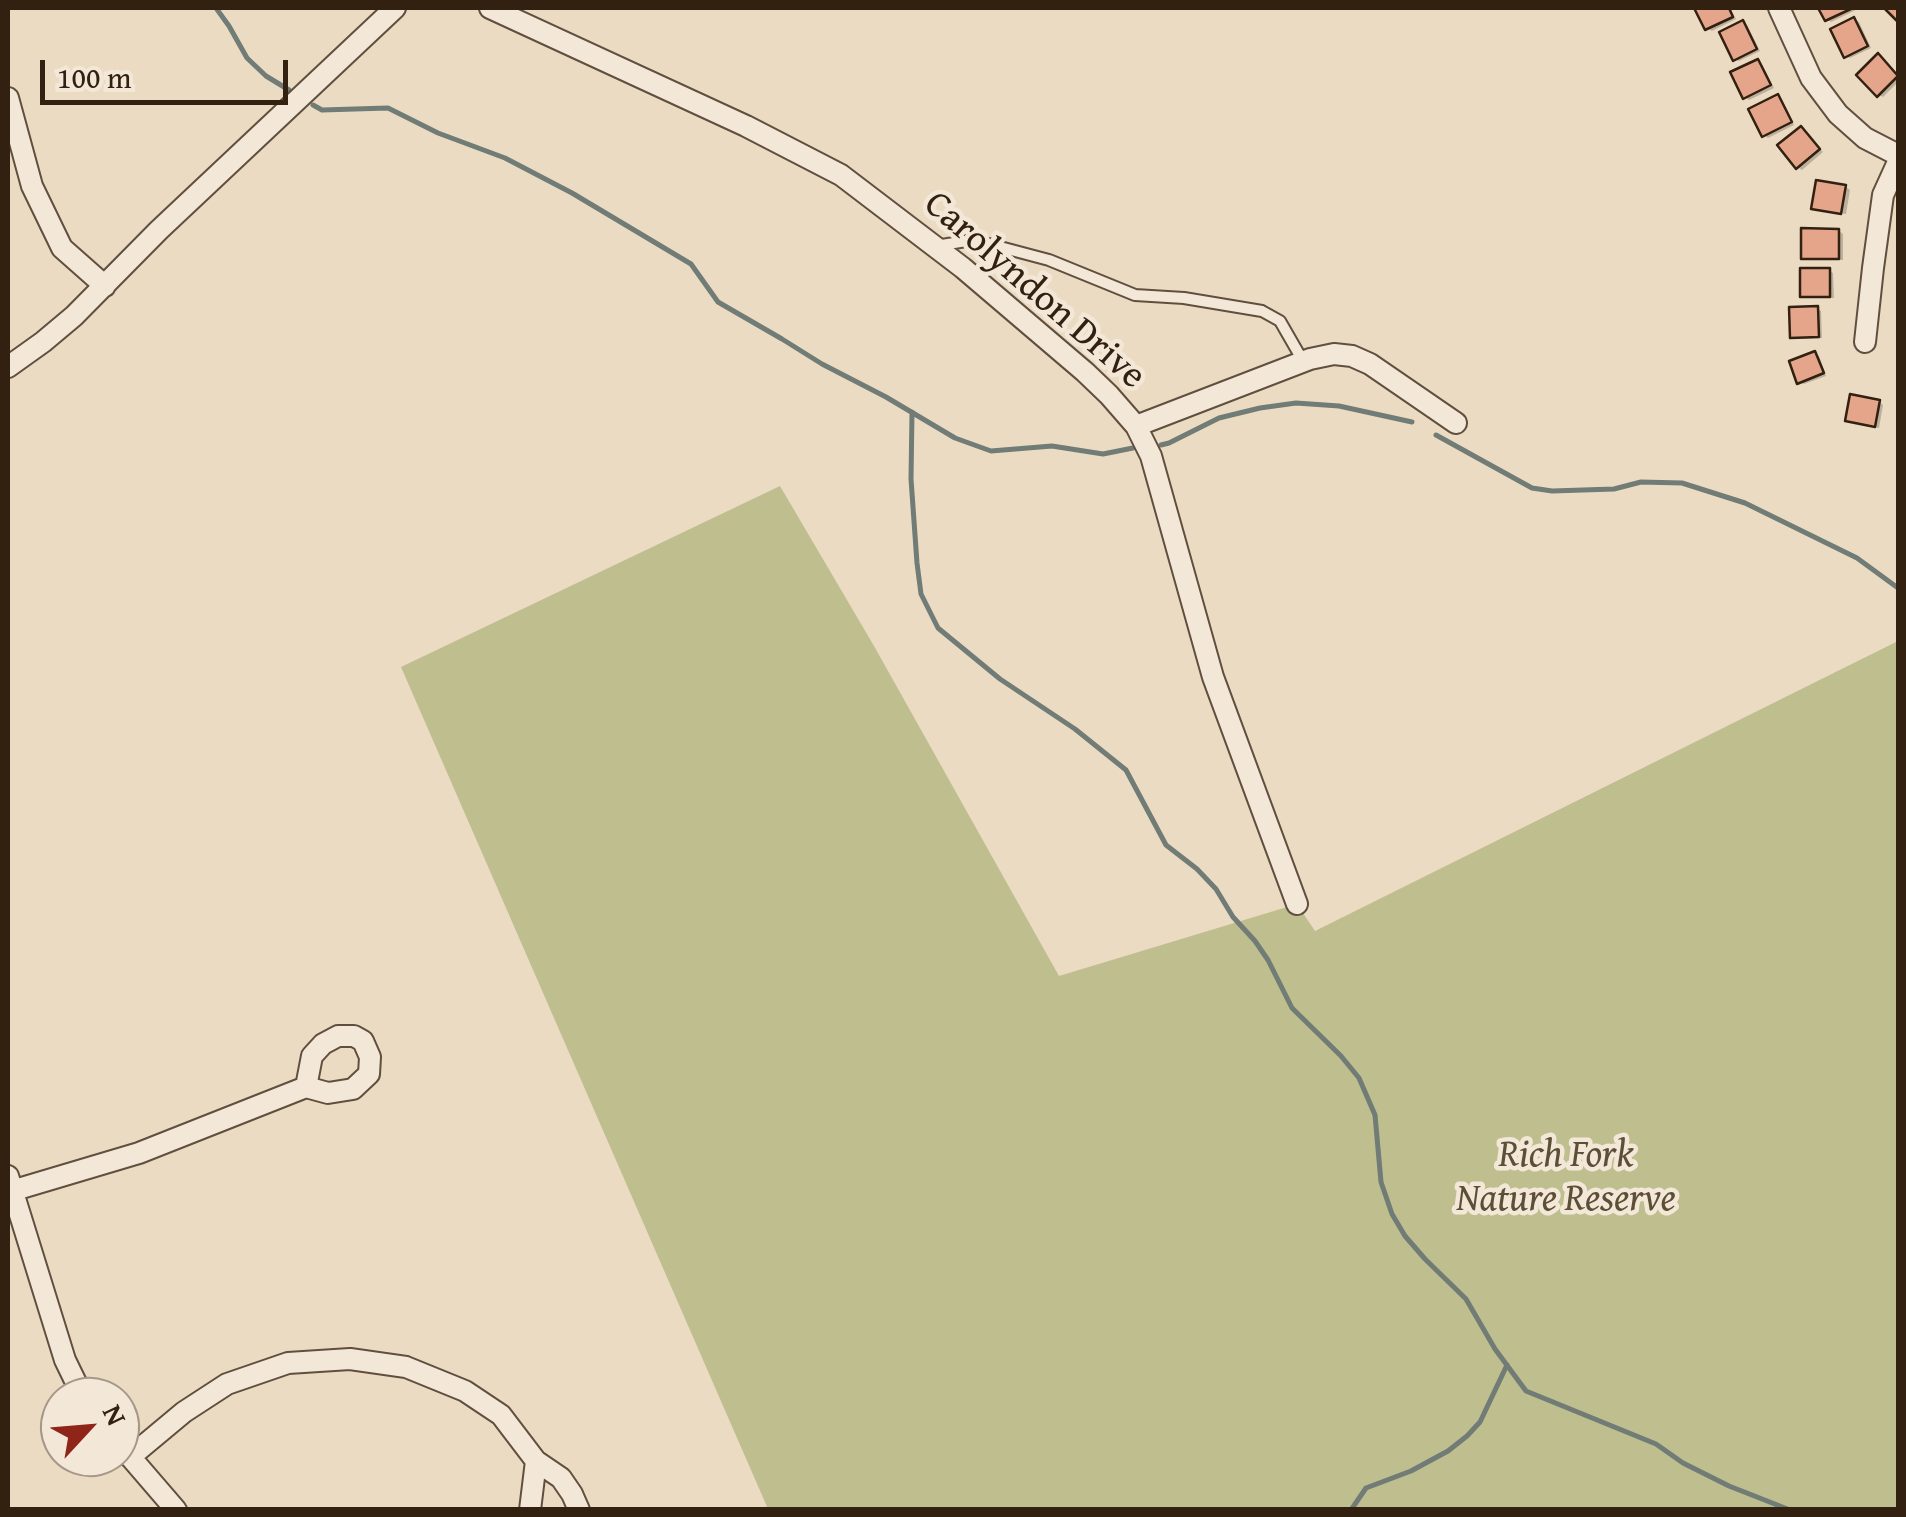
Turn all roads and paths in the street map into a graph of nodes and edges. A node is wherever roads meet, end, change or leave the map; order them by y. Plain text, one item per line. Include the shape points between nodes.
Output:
1 (395, 8) edge
2 (490, 8) edge
3 (1779, 8) edge
4 (8, 98) edge
5 (1898, 159) edge
6 (934, 246) junction
7 (105, 286) junction
8 (1866, 342) dead end
9 (1303, 361) junction
10 (8, 367) edge
11 (1456, 423) dead end
12 (1136, 426) junction
13 (1297, 904) dead end
14 (306, 1087) dead end
15 (9, 1186) edge
16 (74, 1377) edge
17 (140, 1441) edge
18 (536, 1461) junction
19 (140, 1468) edge
20 (176, 1510) edge
21 (530, 1510) edge
22 (579, 1510) edge

1 - 7 street
2 - 6 street, Carolyndon Drive via 841,175
3 - 5 street via 1811,78 1838,114
4 - 7 street via 32,186 62,248
5 - 8 street via 1883,195
6 - 9 lane via 985,243 1135,295 1262,311 1280,322
6 - 12 street, Carolyndon Drive via 1086,372
7 - 10 street
9 - 11 street via 1352,356
9 - 12 street
12 - 13 street, Carolyndon Drive via 1151,456 1213,677
14 - 15 street via 138,1153
15 - 16 street
17 - 18 street via 227,1384 288,1363 350,1359 406,1367 465,1390 501,1416
18 - 21 street
18 - 22 street via 561,1478
19 - 20 street

